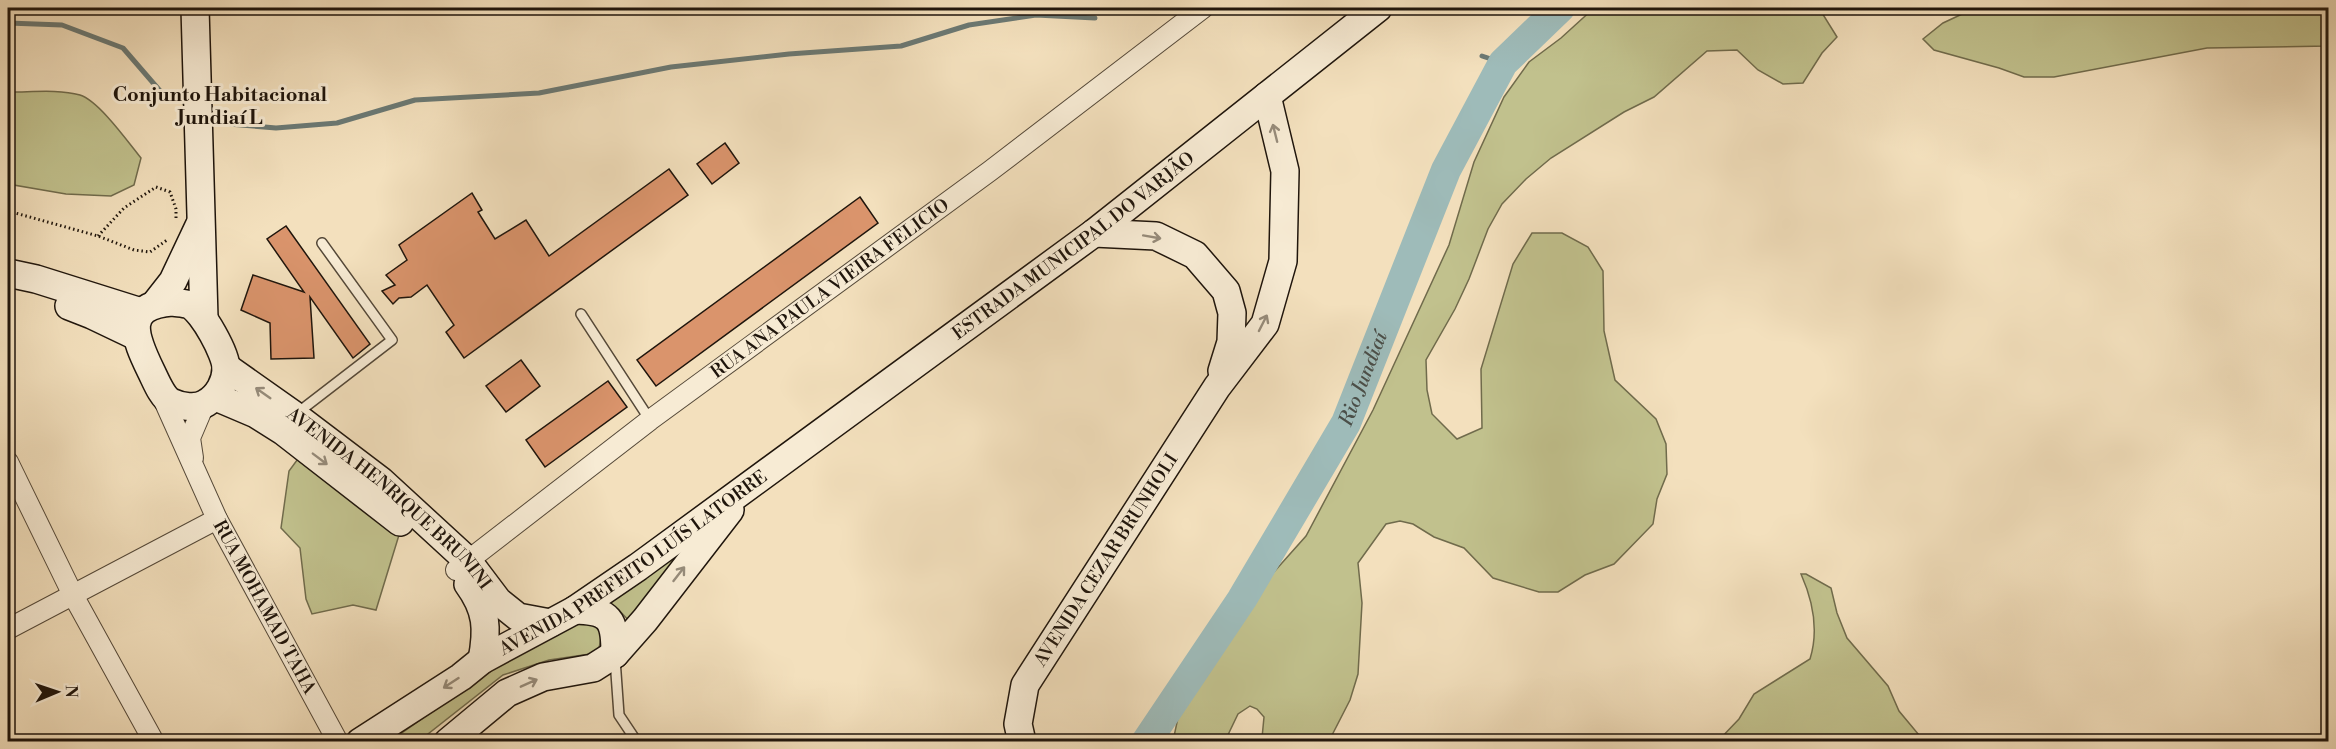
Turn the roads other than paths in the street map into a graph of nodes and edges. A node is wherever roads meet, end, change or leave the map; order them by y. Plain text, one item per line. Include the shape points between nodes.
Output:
1 (195, 8) edge
2 (1203, 8) edge
3 (1378, 8) edge
4 (1267, 96) junction
5 (189, 224) junction
6 (1094, 233) junction
7 (322, 243) dead end
8 (8, 273) edge
9 (8, 289) edge
10 (581, 314) dead end
11 (144, 317) junction
12 (204, 318) junction
13 (226, 367) junction
14 (158, 385) junction
15 (1217, 387) junction
16 (210, 401) junction
17 (294, 415) junction
18 (651, 420) junction
19 (8, 462) edge
20 (195, 469) junction
21 (761, 475) junction
22 (217, 519) junction
23 (462, 565) junction
24 (73, 595) junction
25 (575, 610) junction
26 (550, 623) junction
27 (8, 629) edge
28 (615, 654) junction
29 (482, 660) junction
30 (154, 741) edge
31 (338, 741) edge
32 (360, 741) edge
33 (448, 741) edge
34 (637, 741) edge
35 (1022, 741) edge

1 - 5 main road
2 - 18 street, RUA ANA PAULA VIEIRA FELICIO via 990,171
3 - 4 main road, ESTRADA MUNICIPAL DO VARJÃO
4 - 6 main road, ESTRADA MUNICIPAL DO VARJÃO
15 -> 4 main road, AVENIDA CEZAR BRUNHOLI via 1265,324 1283,261 1285,171
5 - 11 main road via 173,281
5 - 12 main road
6 -> 15 main road, AVENIDA CEZAR BRUNHOLI via 1156,236 1195,255 1226,291 1232,313 1231,342
6 - 21 main road, ESTRADA MUNICIPAL DO VARJÃO
7 - 17 lane via 392,340
8 - 11 main road
9 - 11 main road via 92,315
10 - 18 lane
11 - 12 main road via 172,302 189,305
11 - 14 main road
12 - 13 main road
13 - 16 main road via 222,384
17 -> 13 main road, AVENIDA HENRIQUE BRUNINI
14 - 16 main road via 169,401 185,407
14 - 20 street
15 - 35 main road, AVENIDA CEZAR BRUNHOLI via 1025,685 1018,724
16 - 20 street via 190,438
16 -> 23 main road, AVENIDA HENRIQUE BRUNINI via 256,414 283,431
17 - 23 main road, AVENIDA HENRIQUE BRUNINI via 381,481
18 - 23 street, RUA ANA PAULA VIEIRA FELICIO
19 - 24 street
20 - 22 street, RUA MOHAMAD TAHA
21 - 25 main road, AVENIDA PREFEITO LUÍS LATORRE
28 -> 21 main road, AVENIDA PREFEITO LUÍS LATORRE
22 - 24 street
22 - 31 street, RUA MOHAMAD TAHA
23 - 26 main road, AVENIDA HENRIQUE BRUNINI via 518,617
23 - 29 main road, AVENIDA HENRIQUE BRUNINI via 484,611
24 - 27 street
24 - 30 street
25 - 26 main road, AVENIDA PREFEITO LUÍS LATORRE
25 - 28 main road via 596,610 609,619 615,633
26 - 29 main road, AVENIDA PREFEITO LUÍS LATORRE
33 -> 28 main road, AVENIDA PREFEITO LUÍS LATORRE via 507,693 543,677 593,668
28 - 34 lane via 620,715
29 -> 32 main road, AVENIDA PREFEITO LUÍS LATORRE

